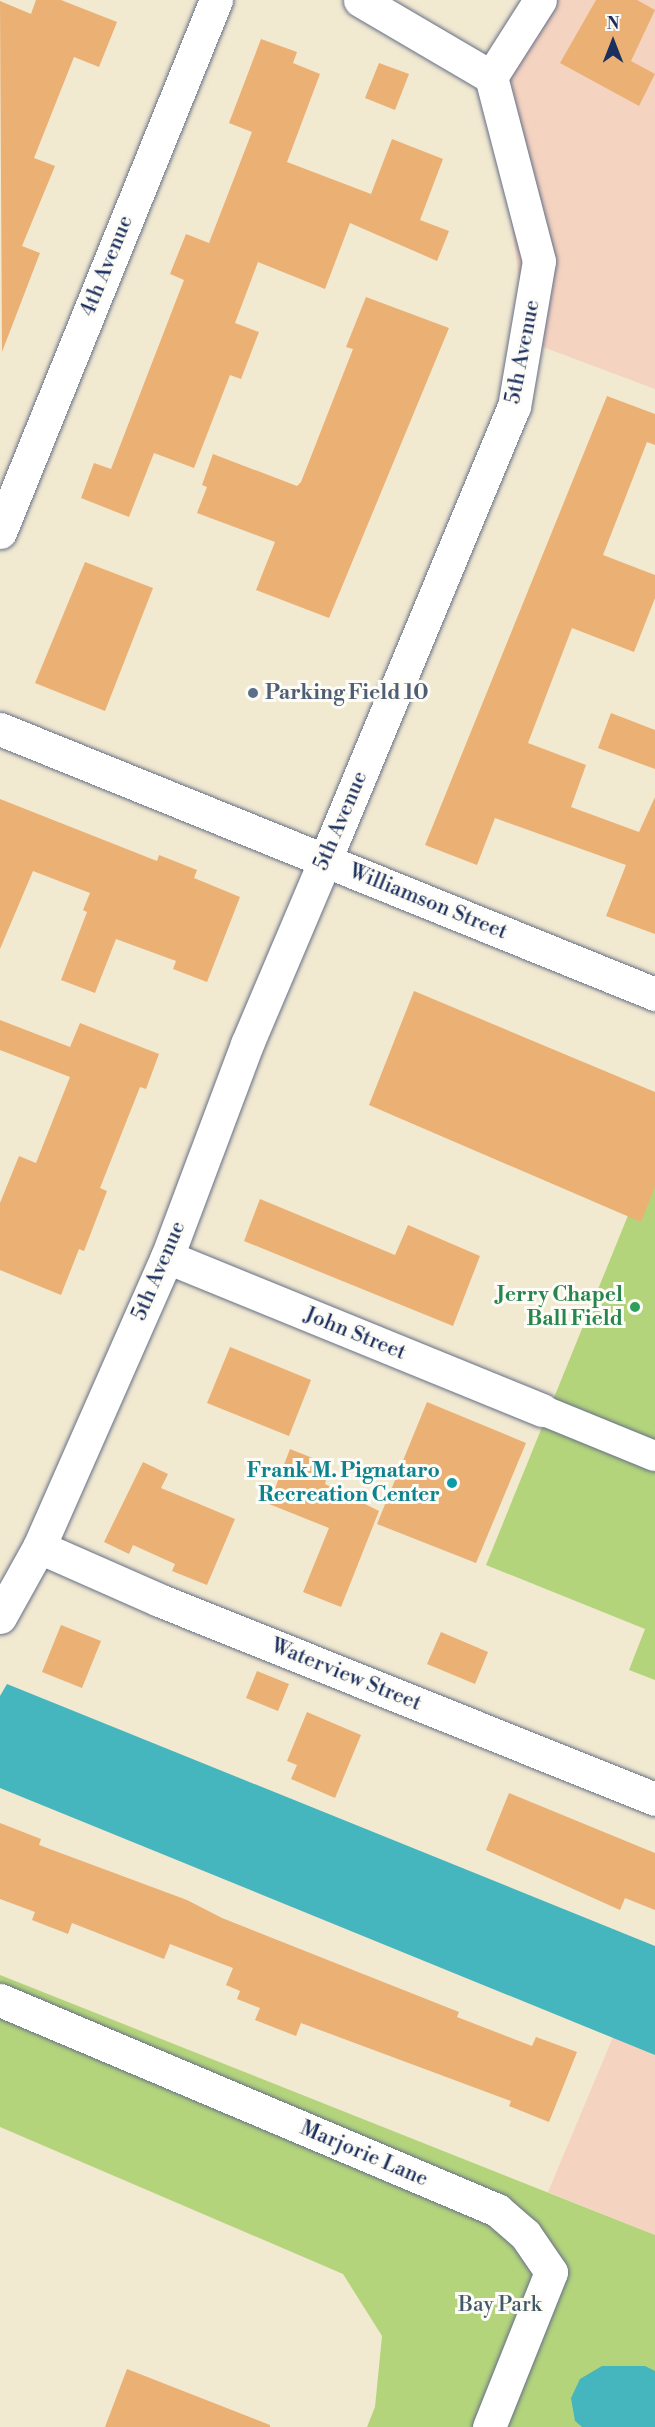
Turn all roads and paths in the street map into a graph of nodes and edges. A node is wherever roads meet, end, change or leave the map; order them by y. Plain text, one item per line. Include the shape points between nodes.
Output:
1 (216, 0) edge
2 (360, 0) edge
3 (540, 0) edge
4 (491, 77) junction
5 (0, 532) edge
6 (0, 729) edge
7 (325, 860) junction
8 (655, 994) edge
9 (167, 1257) junction
10 (542, 1410) joint
11 (655, 1456) edge
12 (39, 1547) junction
13 (0, 1617) edge
14 (655, 1798) edge
15 (0, 2000) edge
16 (489, 2427) edge

1 - 5 street, 4th Avenue
2 - 4 street
3 - 4 street
4 - 7 street, 5th Avenue via 539,261 514,407
6 - 7 street, Williamson Street
7 - 8 street, Williamson Street
7 - 9 street, 5th Avenue via 247,1044
9 - 10 street, John Street
9 - 12 street, 5th Avenue
10 - 11 street
12 - 13 street, 5th Avenue
12 - 14 street, Waterview Street via 159,1600
15 - 16 street, Marjorie Lane via 497,2210 518,2228 551,2272

